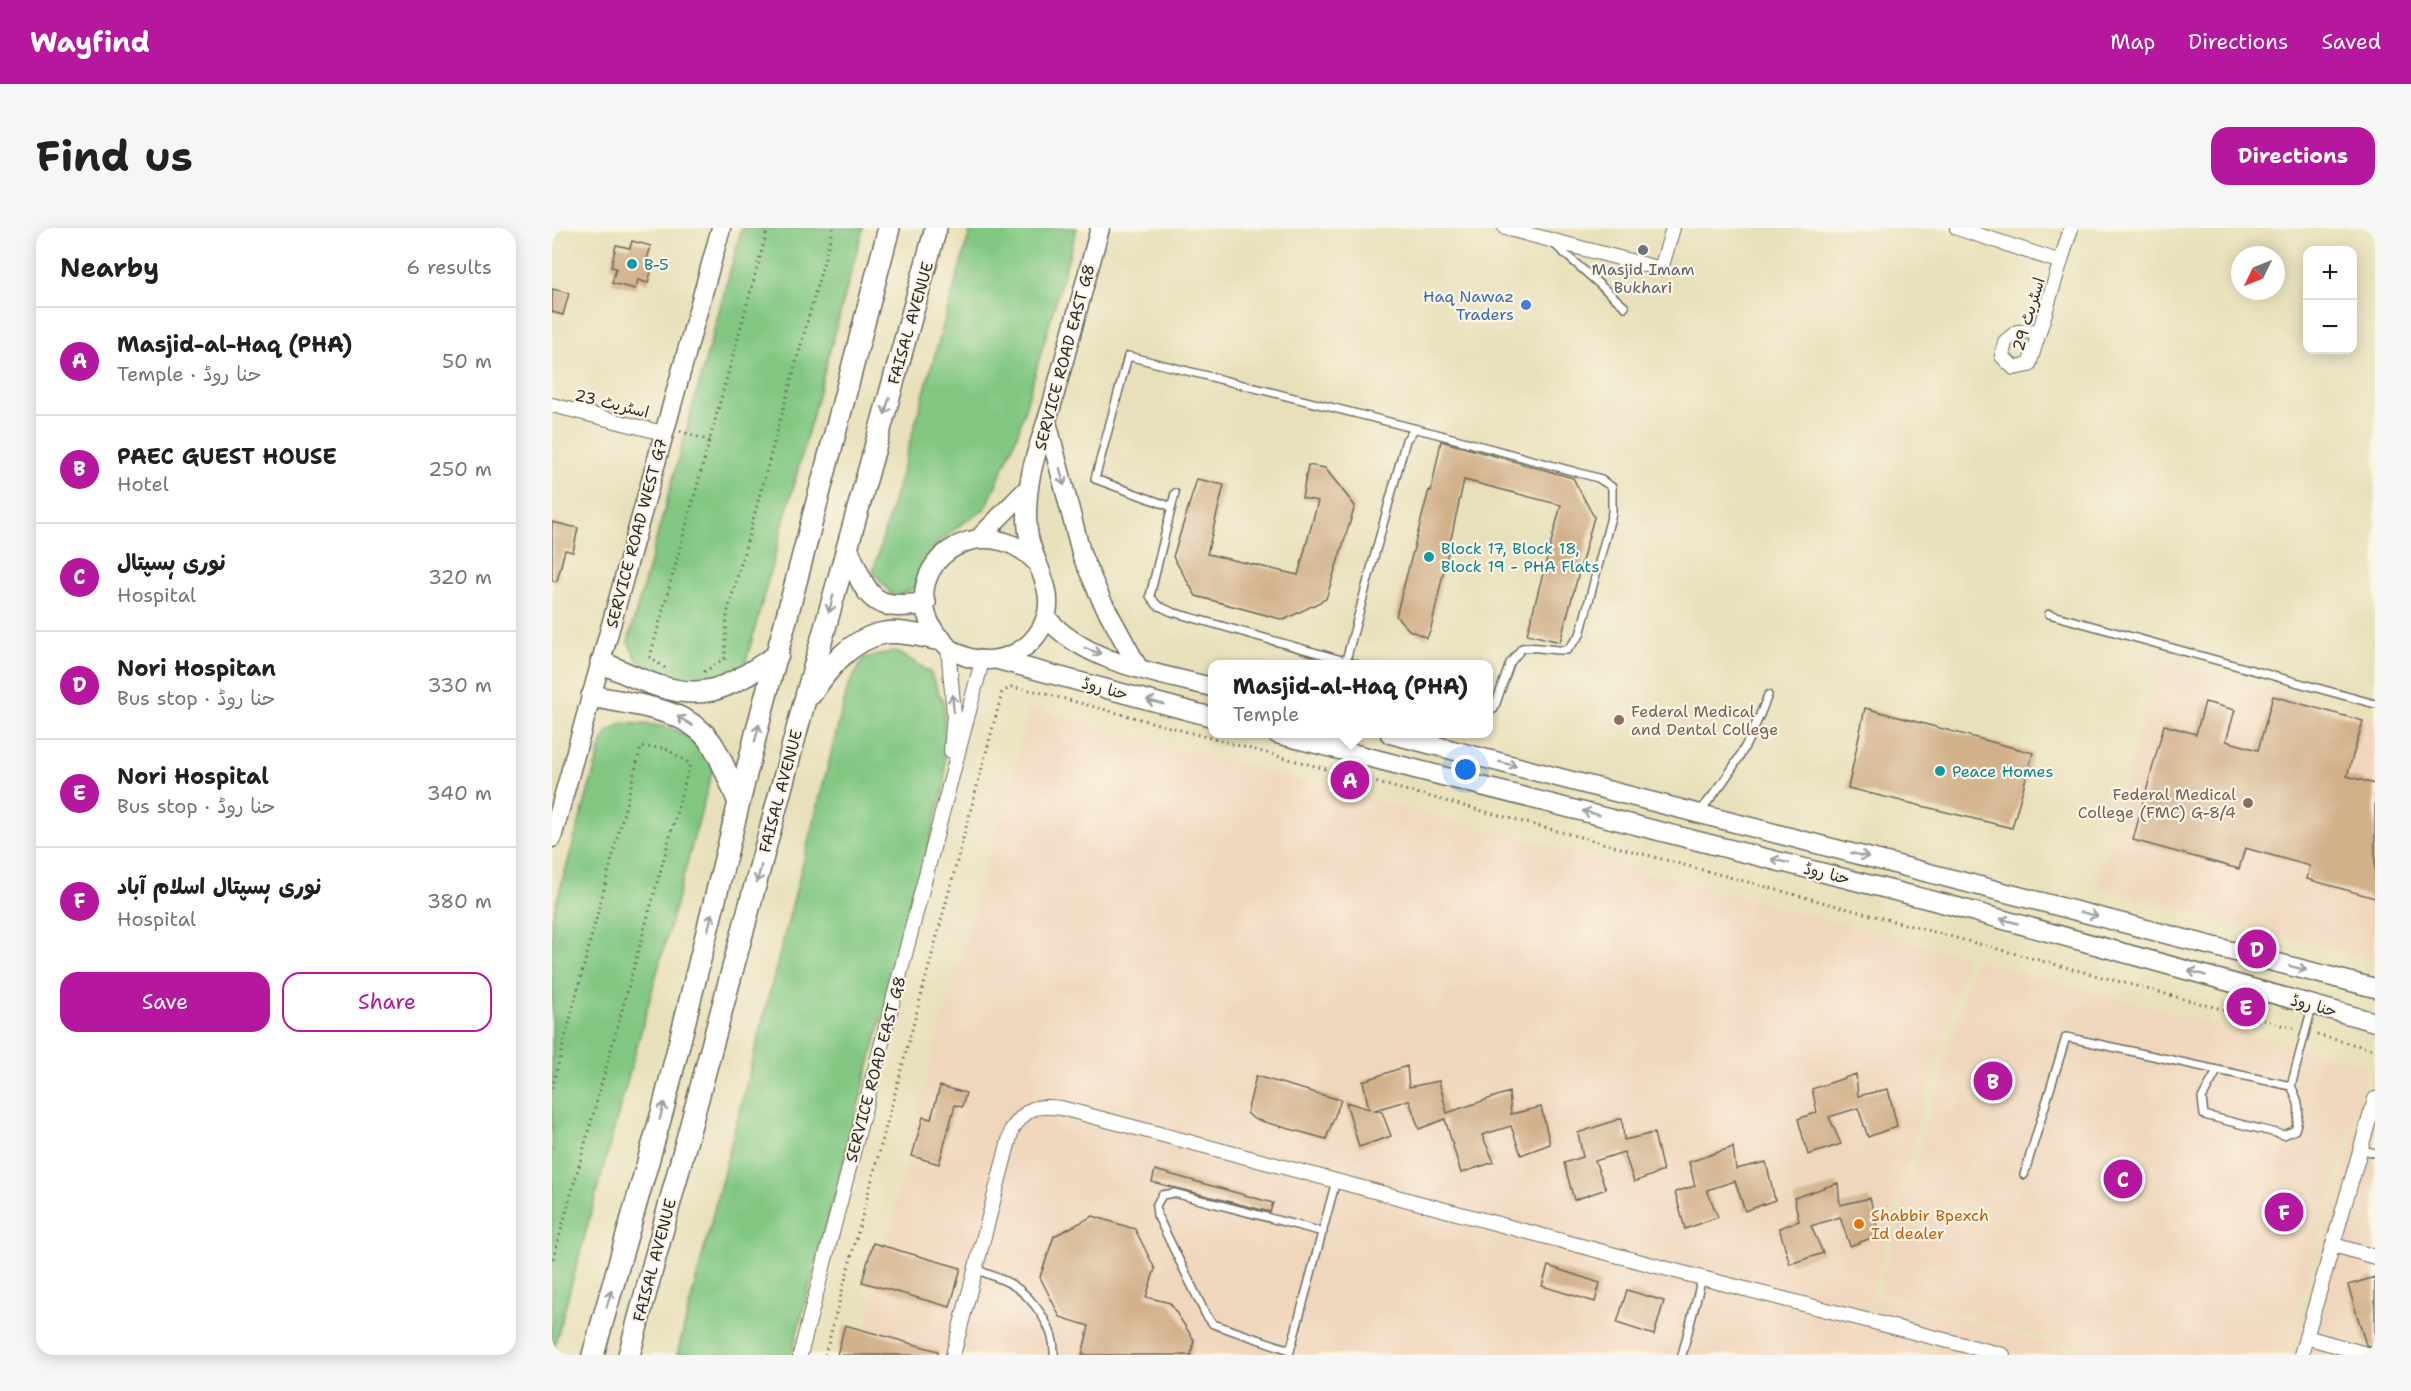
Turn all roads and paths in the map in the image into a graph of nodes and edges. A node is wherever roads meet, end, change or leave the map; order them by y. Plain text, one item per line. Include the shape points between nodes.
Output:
1 (721, 228) edge
2 (768, 228) edge
3 (833, 228) edge
4 (889, 228) edge
5 (936, 228) edge
6 (1100, 228) edge
7 (1505, 228) edge
8 (1673, 228) edge
9 (1957, 228) edge
10 (2071, 228) edge
11 (1549, 239) junction
12 (2061, 262) junction
13 (1625, 307) dead end
14 (2037, 331) dead end
15 (552, 405) edge
16 (1047, 420) junction
17 (664, 430) junction
18 (1414, 430) junction
19 (710, 441) junction
20 (1029, 487) junction
21 (1175, 493) dead end
22 (1172, 507) junction
23 (979, 538) junction
24 (847, 548) junction
25 (1037, 563) junction
26 (925, 603) junction
27 (2049, 614) dead end
28 (1046, 617) junction
29 (944, 644) junction
30 (777, 655) junction
31 (1335, 660) edge
32 (1346, 660) edge
33 (990, 661) junction
34 (601, 662) junction
35 (1139, 669) junction
36 (673, 674) dead end
37 (696, 677) dead end
38 (1208, 686) edge
39 (1768, 695) dead end
40 (592, 696) junction
41 (2375, 704) edge
42 (803, 707) junction
43 (1493, 709) edge
44 (1208, 716) edge
45 (1208, 737) edge
46 (1210, 738) edge
47 (1293, 738) edge
48 (1406, 738) edge
49 (949, 783) junction
50 (1653, 801) junction
51 (739, 803) junction
52 (1698, 813) junction
53 (1646, 827) junction
54 (552, 838) edge
55 (2375, 988) edge
56 (2313, 1005) junction
57 (2375, 1022) edge
58 (2306, 1032) junction
59 (2375, 1050) edge
60 (2217, 1071) junction
61 (2291, 1086) junction
62 (552, 1088) edge
63 (2375, 1099) edge
64 (2360, 1149) junction
65 (2375, 1153) edge
66 (2024, 1175) dead end
67 (1336, 1181) junction
68 (1323, 1232) junction
69 (2334, 1245) junction
70 (2375, 1257) edge
71 (552, 1263) edge
72 (975, 1269) junction
73 (1702, 1278) junction
74 (2306, 1337) junction
75 (1289, 1352) edge
76 (593, 1355) edge
77 (628, 1355) edge
78 (800, 1355) edge
79 (825, 1355) edge
80 (952, 1355) edge
81 (1054, 1355) edge
82 (1682, 1355) edge
83 (2003, 1355) edge
84 (2301, 1355) edge
85 (2370, 1355) edge

1 - 17 street, SERVICE ROAD WEST G7
2 - 19 path
3 - 37 path via 727,614 725,658
4 - 30 main road, FAISAL AVENUE
5 -> 24 main road, FAISAL AVENUE
6 - 16 street, SERVICE ROAD EAST G8
7 - 11 street
8 - 11 street via 1661,269
9 - 12 street
10 - 12 street, اسٹریٹ 29
11 - 13 lane
12 - 14 street, اسٹریٹ 29 via 2029,365 2014,368 2002,356 2005,342 2017,332
15 - 17 street, اسٹریٹ 23
16 - 20 street, SERVICE ROAD EAST G8
16 -> 35 street via 1082,556
17 - 19 path
17 - 34 street, SERVICE ROAD WEST G7
18 - 22 lane via 1128,356 1095,480
18 - 32 lane via 1406,440
18 - 43 lane via 1598,478 1612,487 1612,513 1580,635 1567,650 1522,648 1510,663
19 - 36 path via 650,657
20 - 23 street
20 - 25 street, SERVICE ROAD EAST G8 via 1028,535
21 - 22 lane
22 - 31 lane via 1150,596 1157,606
23 - 25 street via 1016,545
23 - 26 street via 957,545 939,560 928,580
24 - 26 main road via 864,586 884,605 899,608
24 -> 42 main road, FAISAL AVENUE
25 - 28 street via 1048,589
26 - 29 street via 930,623
27 - 41 lane
28 - 33 street via 1028,646
28 -> 35 street, حنا روڈ via 1060,634 1083,647
29 - 33 street via 969,659
29 - 42 main road via 885,633 869,638 833,665
49 -> 29 street, SERVICE ROAD EAST G8 via 954,714
30 - 34 main road via 737,680 712,690 687,692 648,682
51 -> 30 main road, FAISAL AVENUE
44 -> 33 street, حنا روڈ
33 - 49 street, SERVICE ROAD EAST G8
34 - 40 street, SERVICE ROAD WEST G7
35 - 38 street, حنا روڈ
39 - 52 lane via 1750,742
51 -> 40 main road via 714,746 703,733 670,713
40 - 54 street, SERVICE ROAD WEST G7
42 -> 77 main road, FAISAL AVENUE
45 - 79 path via 1035,691 1011,687 1002,693
46 - 58 path
53 -> 47 street, حنا روڈ
48 -> 50 street, حنا روڈ
49 - 78 street, SERVICE ROAD EAST G8
50 - 52 street, حنا روڈ
50 - 53 street
76 -> 51 main road, FAISAL AVENUE via 663,1109
52 -> 55 street, حنا روڈ
56 -> 53 street, حنا روڈ
56 - 57 street, حنا روڈ
56 - 58 lane
58 - 59 path
58 - 61 lane
60 - 61 lane
60 - 61 lane via 2202,1098 2204,1114 2284,1135 2295,1130 2300,1115 2299,1100
60 - 66 lane via 2066,1037
62 - 71 path via 641,747 665,748 690,764
63 - 64 street
64 - 65 lane
64 - 69 street
67 - 68 lane
67 - 72 street via 1061,1108 1040,1106 1024,1113 1012,1129
67 - 73 street
68 - 75 lane
68 - 75 lane via 1173,1193 1162,1195 1156,1206 1157,1215 1213,1324
69 - 70 street
69 - 74 street
72 - 80 street
72 - 81 lane via 1011,1284 1032,1302 1048,1325
73 - 82 lane
73 - 83 street
74 - 84 street
74 - 85 street

